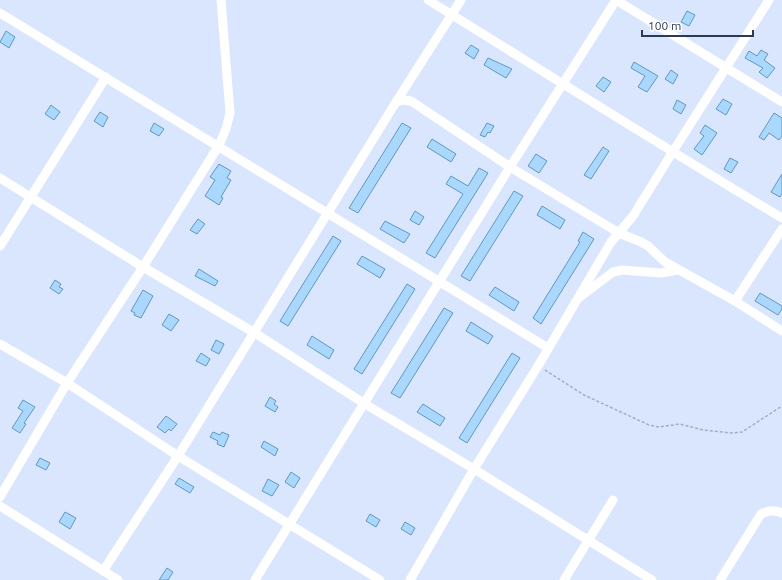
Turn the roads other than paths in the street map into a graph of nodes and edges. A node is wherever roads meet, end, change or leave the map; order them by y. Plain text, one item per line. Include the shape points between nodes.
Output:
1 (221, 0) edge
2 (428, 0) edge
3 (461, 0) edge
4 (616, 0) edge
5 (769, 0) edge
6 (0, 13) edge
7 (452, 15) junction
8 (727, 68) junction
9 (106, 77) junction
10 (564, 84) junction
11 (396, 102) junction
12 (782, 102) edge
13 (219, 145) junction
14 (672, 153) junction
15 (510, 167) junction
16 (0, 178) edge
17 (31, 197) junction
18 (327, 214) junction
19 (782, 218) edge
20 (782, 229) edge
21 (619, 233) junction
22 (0, 246) edge
23 (143, 267) junction
24 (677, 270) junction
25 (440, 282) junction
26 (576, 300) junction
27 (735, 301) junction
28 (782, 331) edge
29 (255, 333) junction
30 (0, 344) edge
31 (548, 348) junction
32 (67, 383) junction
33 (364, 404) junction
34 (178, 456) junction
35 (474, 470) junction
36 (0, 497) edge
37 (613, 500) dead end
38 (0, 506) edge
39 (782, 513) edge
40 (290, 524) junction
41 (588, 540) junction
42 (103, 571) junction
43 (118, 580) edge
44 (255, 580) edge
45 (380, 580) edge
46 (410, 580) edge
47 (564, 580) edge
48 (652, 580) edge
49 (720, 580) edge

1 - 13 street via 230,114
2 - 7 street
3 - 7 street
4 - 8 street
4 - 10 street
5 - 8 street
6 - 9 street
7 - 10 street
7 - 11 street
8 - 12 street
8 - 14 street
9 - 13 street
9 - 17 street
10 - 14 street
10 - 15 street
11 - 15 street via 411,102
11 - 18 street
13 - 18 street
13 - 23 street
14 - 19 street
14 - 21 street via 633,216
15 - 21 street
15 - 25 street
16 - 17 street
17 - 22 street
17 - 23 street
18 - 25 street
18 - 29 street
20 - 27 street
21 - 24 street via 648,246 664,262
21 - 26 street
23 - 29 street
23 - 32 street
24 - 26 street via 660,274 622,270 613,272
24 - 27 street
25 - 31 street
25 - 33 street
26 - 31 street
27 - 28 street
29 - 33 street
29 - 34 street
30 - 32 street
31 - 35 street
32 - 34 street
32 - 36 street
33 - 35 street
33 - 40 street
34 - 40 street
34 - 42 street
35 - 41 street
35 - 46 street
37 - 41 street
38 - 42 street
39 - 49 street via 766,511 761,514
40 - 44 street
40 - 45 street
41 - 47 street
41 - 48 street
42 - 43 street

